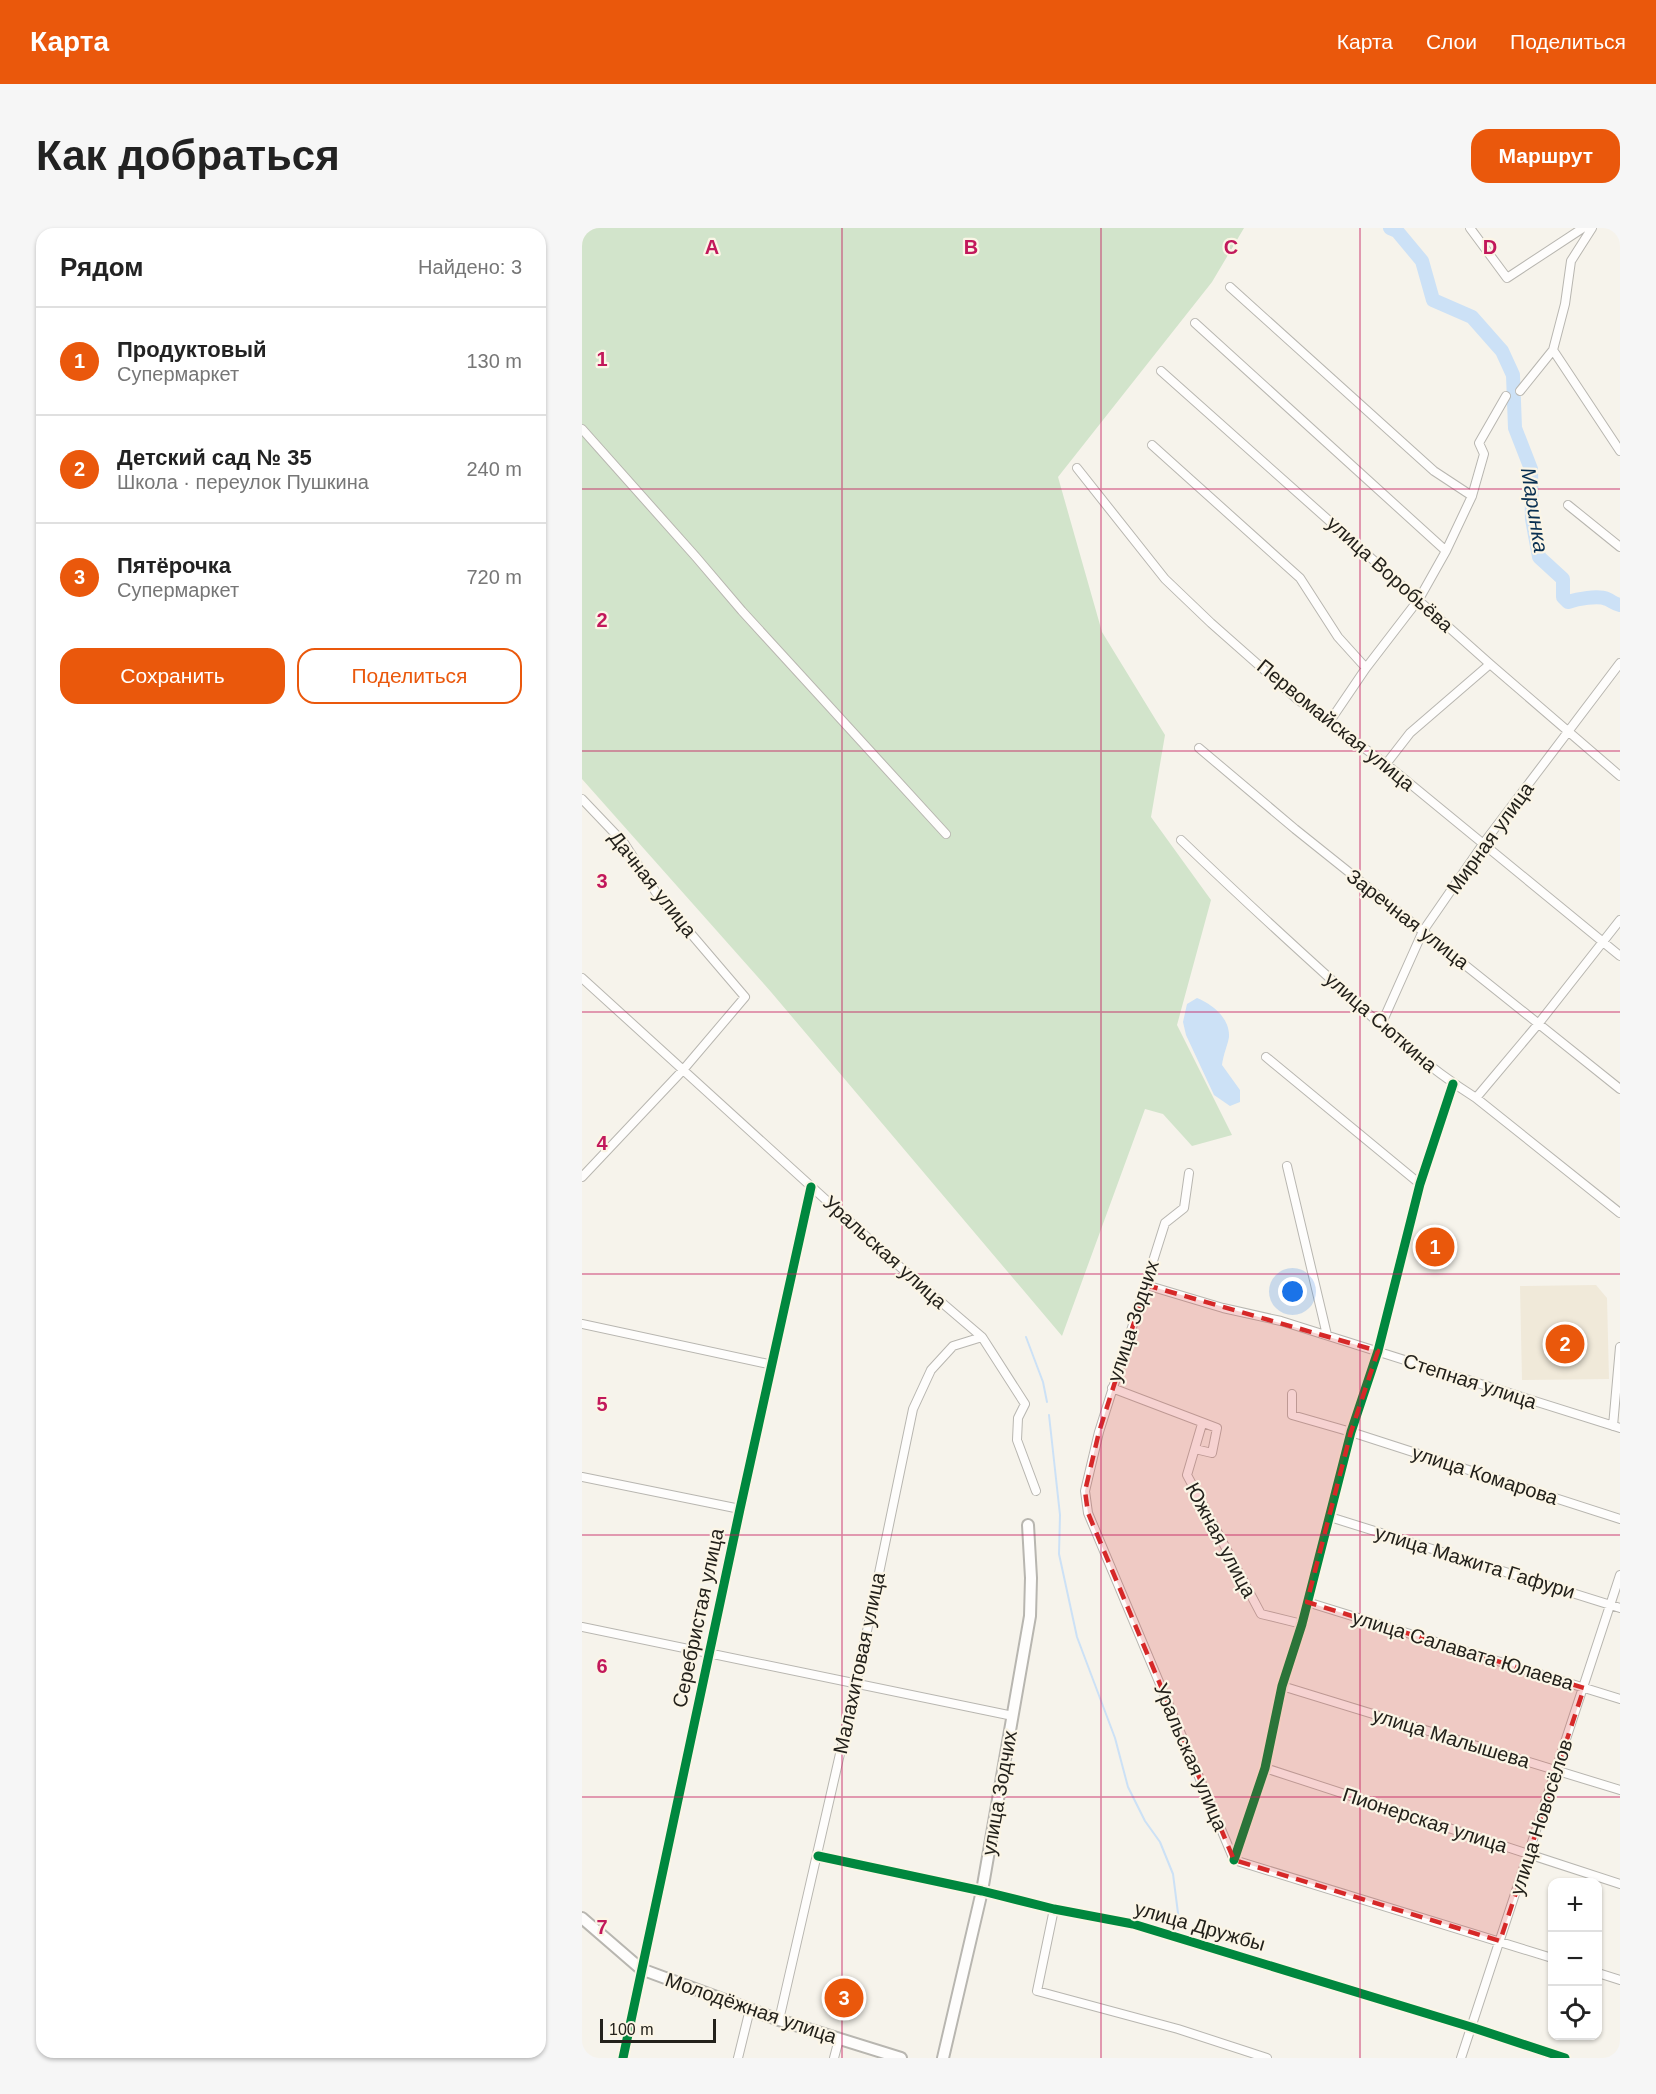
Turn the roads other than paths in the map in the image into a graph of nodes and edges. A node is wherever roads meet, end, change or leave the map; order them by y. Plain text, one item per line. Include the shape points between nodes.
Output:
1 (1470, 228) edge
2 (1583, 228) edge
3 (1592, 228) edge
4 (1230, 287) dead end
5 (1195, 323) dead end
6 (1553, 350) junction
7 (1161, 371) dead end
8 (1520, 391) dead end
9 (1506, 396) dead end
10 (582, 429) edge
11 (1152, 445) dead end
12 (1620, 451) edge
13 (1077, 468) dead end
14 (1472, 496) junction
15 (1568, 505) dead end
16 (1620, 547) edge
17 (1446, 551) junction
18 (1419, 599) junction
19 (1620, 663) edge
20 (1490, 664) junction
21 (1366, 668) junction
22 (1330, 721) junction
23 (1568, 732) junction
24 (1199, 748) dead end
25 (1386, 764) junction
26 (1620, 776) edge
27 (582, 799) edge
28 (946, 834) dead end
29 (1181, 840) dead end
30 (1483, 844) junction
31 (1620, 920) edge
32 (1423, 931) junction
33 (1602, 942) junction
34 (1620, 956) edge
35 (582, 978) edge
36 (1539, 1023) junction
37 (1381, 1025) junction
38 (1266, 1057) dead end
39 (683, 1070) junction
40 (1453, 1084) junction
41 (1620, 1089) edge
42 (1476, 1098) junction
43 (1287, 1166) dead end
44 (1189, 1173) dead end
45 (582, 1177) edge
46 (1420, 1184) junction
47 (811, 1186) junction
48 (1620, 1213) edge
49 (1146, 1286) junction
50 (582, 1324) edge
51 (1327, 1335) junction
52 (982, 1337) junction
53 (1620, 1347) edge
54 (1378, 1351) junction
55 (773, 1365) junction
56 (1112, 1388) junction
57 (1292, 1394) dead end
58 (1202, 1424) junction
59 (1617, 1427) edge
60 (1351, 1432) junction
61 (1195, 1449) junction
62 (582, 1477) edge
63 (1036, 1491) dead end
64 (740, 1509) junction
65 (1088, 1513) joint
66 (1330, 1517) junction
67 (1620, 1519) edge
68 (1028, 1525) dead end
69 (1620, 1575) edge
70 (1307, 1602) junction
71 (1611, 1605) junction
72 (1620, 1608) edge
73 (1302, 1624) junction
74 (582, 1627) edge
75 (709, 1654) junction
76 (856, 1684) junction
77 (1282, 1686) junction
78 (1584, 1688) junction
79 (1620, 1699) edge
80 (1013, 1716) junction
81 (1264, 1768) junction
82 (1556, 1771) junction
83 (1620, 1790) edge
84 (1528, 1854) junction
85 (818, 1856) junction
86 (1234, 1860) junction
87 (1620, 1884) edge
88 (982, 1891) junction
89 (1054, 1909) junction
90 (582, 1918) edge
91 (1500, 1941) junction
92 (1548, 1957) edge
93 (641, 1970) junction
94 (1602, 1974) edge
95 (1620, 1980) edge
96 (750, 2009) junction
97 (779, 2020) junction
98 (1471, 2027) junction
99 (839, 2039) junction
100 (623, 2058) edge
101 (738, 2058) edge
102 (834, 2058) edge
103 (901, 2058) edge
104 (943, 2058) edge
105 (1267, 2058) edge
106 (1461, 2058) edge
107 (1566, 2058) edge

1 - 2 street via 1507,278
3 - 6 street via 1571,261
4 - 14 street via 1434,471
5 - 17 street
6 - 8 street
6 - 12 street
7 - 18 street, улица Воробьёва
9 - 14 street via 1479,443 1484,454
10 - 28 street
11 - 21 street via 1300,578 1338,637
13 - 22 street, Первомайская улица via 1165,579 1297,699
14 - 17 street
15 - 16 street
17 - 18 street
18 - 20 street, улица Воробьёва
18 - 21 street
19 - 23 street, Мирная улица
20 - 23 street, улица Воробьёва
20 - 25 street via 1410,733
21 - 22 street
22 - 25 street, Первомайская улица
23 - 26 street, улица Воробьёва
23 - 30 street, Мирная улица
24 - 32 street, Заречная улица
25 - 30 street, Первомайская улица
27 - 39 street, Дачная улица via 624,843 657,894 746,997
29 - 37 street, улица Сюткина
30 - 32 street, Мирная улица
30 - 33 street, Первомайская улица
31 - 33 street
32 - 36 street, Заречная улица
32 - 37 street, Мирная улица
33 - 34 street, Первомайская улица
33 - 36 street
35 - 39 street, Уральская улица
36 - 41 street, Заречная улица
36 - 42 street
37 - 40 street, улица Сюткина
38 - 46 street
39 - 45 street
39 - 47 street, Уральская улица
40 - 42 street, улица Сюткина
40 - 46 street
42 - 48 street, улица Сюткина
43 - 51 street
44 - 49 street, улица Зодчих via 1184,1208 1164,1224
46 - 54 street
47 - 52 street, Уральская улица
47 - 55 street, Серебристая улица
49 - 51 street, Степная улица
49 - 56 street, улица Зодчих
50 - 55 street
51 - 54 street, Степная улица
52 - 63 street, Уральская улица via 1025,1404 1018,1418 1017,1440
52 - 76 street, Малахитовая улица via 953,1346 931,1370 913,1409
53 - 59 street
54 - 59 street, Степная улица
54 - 60 street
55 - 64 street, Серебристая улица
56 - 58 street
56 - 65 street, улица Зодчих via 1085,1491
57 - 60 street, улица Комарова via 1292,1415
58 - 61 street, Южная улица
58 - 61 street via 1217,1428 1212,1453
60 - 66 street
60 - 67 street, улица Комарова
61 - 73 street, Южная улица via 1187,1475 1261,1614
62 - 64 street
64 - 75 street, Серебристая улица
65 - 86 street, Уральская улица
66 - 70 street
66 - 71 street, улица Мажита Гафури
68 - 80 street, улица Зодчих via 1030,1616
69 - 71 street, улица Новосёлов
70 - 73 street
70 - 78 street, улица Салавата Юлаева
71 - 72 street, улица Мажита Гафури
71 - 78 street, улица Новосёлов
73 - 77 street
74 - 75 street
75 - 76 street
75 - 93 street, Серебристая улица
76 - 80 street
76 - 85 street, Малахитовая улица
77 - 81 street
77 - 82 street, улица Малышева
78 - 79 street, улица Салавата Юлаева
78 - 82 street, улица Новосёлов
80 - 88 street, улица Зодчих
81 - 84 street, Пионерская улица
81 - 86 street
82 - 83 street, улица Малышева
82 - 84 street, улица Новосёлов
84 - 87 street, Пионерская улица
84 - 91 street, улица Новосёлов
85 - 88 street, улица Дружбы
85 - 97 street, Малахитовая улица
86 - 91 street
88 - 89 street, улица Дружбы
88 - 104 street, улица Зодчих
89 - 98 street, улица Дружбы via 1133,1924
89 - 105 street via 1037,1991
90 - 93 street, Молодёжная улица
91 - 92 street
91 - 98 street, улица Новосёлов
93 - 96 street, Молодёжная улица
93 - 100 street, Серебристая улица
94 - 95 street
96 - 97 street, Молодёжная улица
96 - 101 street
97 - 99 street, Молодёжная улица
98 - 106 street, улица Новосёлов
98 - 107 street, улица Дружбы
99 - 102 street
99 - 103 street, Молодёжная улица

